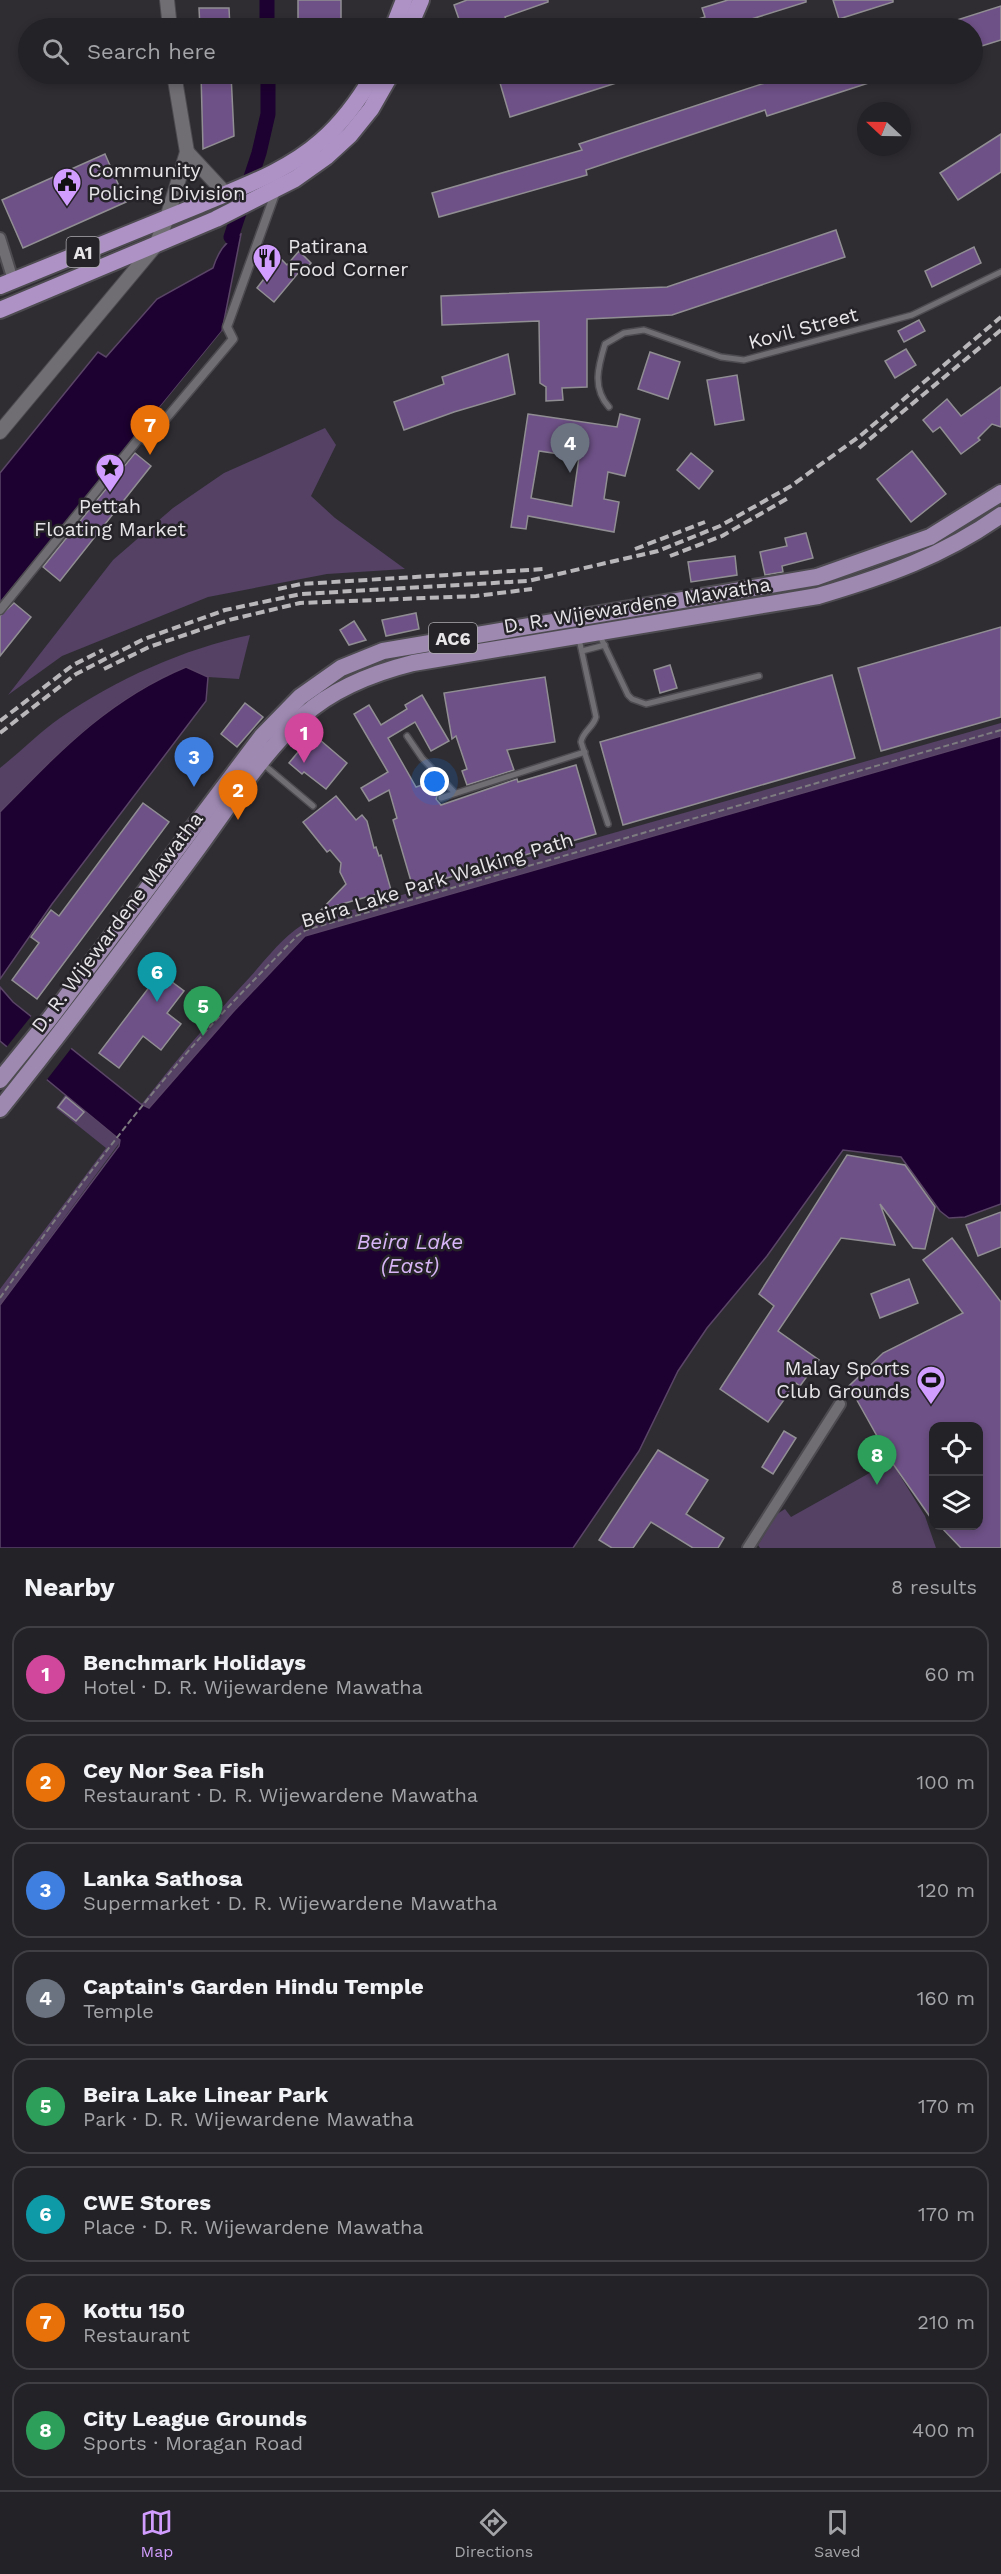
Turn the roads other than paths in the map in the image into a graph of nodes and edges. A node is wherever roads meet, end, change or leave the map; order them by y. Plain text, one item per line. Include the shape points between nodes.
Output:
1 (167, 0) edge
2 (404, 0) edge
3 (421, 0) edge
4 (169, 18) edge
5 (397, 18) edge
6 (413, 18) edge
7 (176, 84) edge
8 (368, 84) edge
9 (385, 84) edge
10 (187, 152) junction
11 (277, 189) junction
12 (232, 192) junction
13 (167, 218) junction
14 (0, 238) edge
15 (156, 245) junction
16 (1001, 272) edge
17 (7, 283) edge
18 (0, 310) edge
19 (609, 407) dead end
20 (0, 432) edge
21 (1001, 493) edge
22 (1001, 515) edge
23 (0, 610) edge
24 (602, 639) junction
25 (580, 644) junction
26 (759, 676) dead end
27 (407, 736) dead end
28 (585, 752) junction
29 (262, 762) junction
30 (455, 793) junction
31 (441, 798) dead end
32 (313, 806) dead end
33 (608, 824) dead end
34 (0, 1080) edge
35 (0, 1109) edge
36 (840, 1404) dead end
37 (748, 1548) edge

1 - 4 street
2 - 5 highway
3 - 6 highway
7 - 10 street
8 - 12 highway, A1 via 333,130 307,152
9 - 11 highway, A1 via 371,109 339,146
10 - 12 street
10 - 13 street
11 - 15 highway, A1
11 - 23 street via 228,327 232,339 147,441 140,437
12 - 13 highway, A1
13 - 15 street
13 - 17 highway, A1
14 - 17 street
15 - 18 highway, A1
15 - 20 street
16 - 19 lane, Kovil Street via 912,315 744,360 721,357 644,330 624,333 605,344 600,361 600,397
21 - 34 main road, D. R. Wijewardene Mawatha / AC6 via 930,537 817,577 392,649 341,668 300,697 262,736
22 - 24 main road, D. R. Wijewardene Mawatha / AC6 via 941,553 880,578 818,596
24 - 25 main road, D. R. Wijewardene Mawatha / AC6
24 - 26 lane via 628,695 639,703
25 - 28 lane via 596,717 582,737
25 - 29 main road, D. R. Wijewardene Mawatha / AC6 via 413,663 358,680 302,717
27 - 30 lane
28 - 30 lane
28 - 33 lane
29 - 32 lane
29 - 35 main road, D. R. Wijewardene Mawatha / AC6 via 65,1028
30 - 31 lane
36 - 37 street

